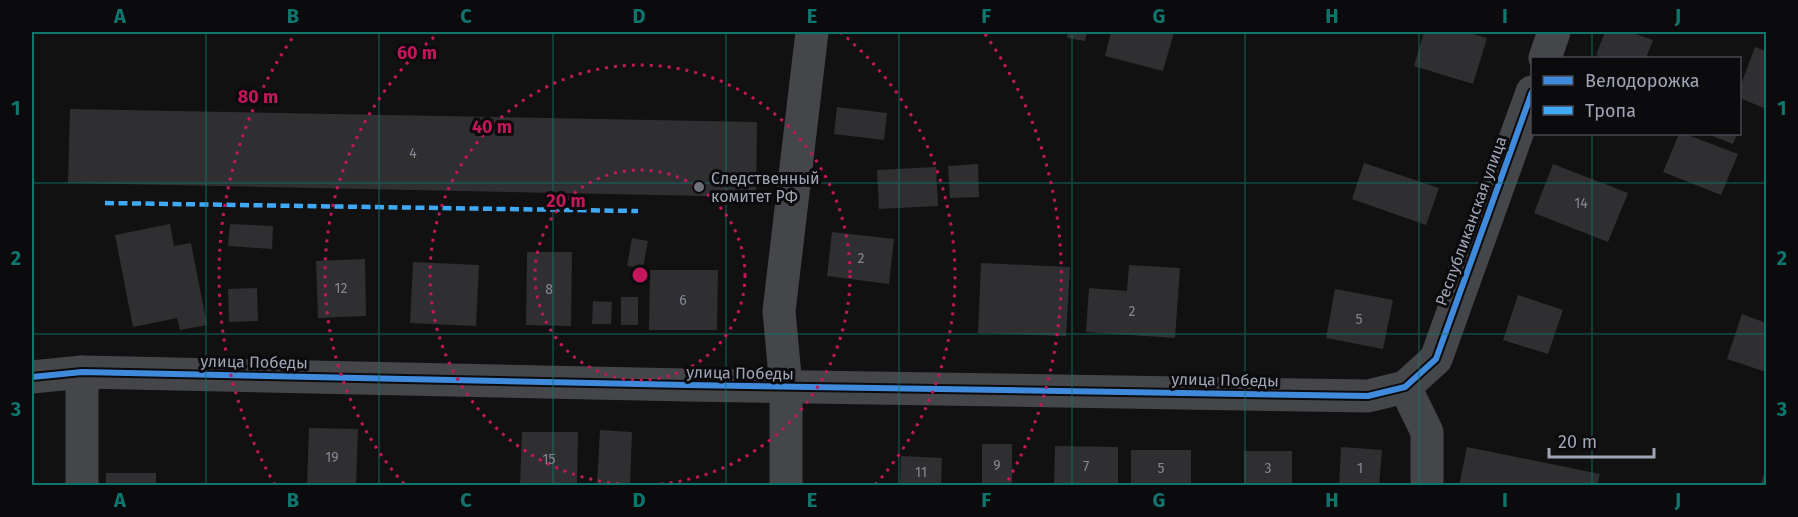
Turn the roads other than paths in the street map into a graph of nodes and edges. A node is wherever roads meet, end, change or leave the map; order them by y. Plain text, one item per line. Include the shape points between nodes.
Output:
1 (812, 32) edge
2 (1554, 32) edge
3 (1545, 57) edge
4 (1531, 98) edge
5 (1436, 359) joint
6 (82, 372) junction
7 (32, 377) edge
8 (786, 387) junction
9 (1405, 387) junction
10 (82, 486) edge
11 (786, 486) edge
12 (1427, 486) edge

1 - 8 street via 778,311
2 - 3 street
4 - 5 street, Республиканская улица
5 - 9 street, улица Победы
6 - 7 street, улица Победы
6 - 8 street, улица Победы
6 - 10 street
8 - 9 street, улица Победы via 1368,396
8 - 11 street
9 - 12 street via 1427,432

